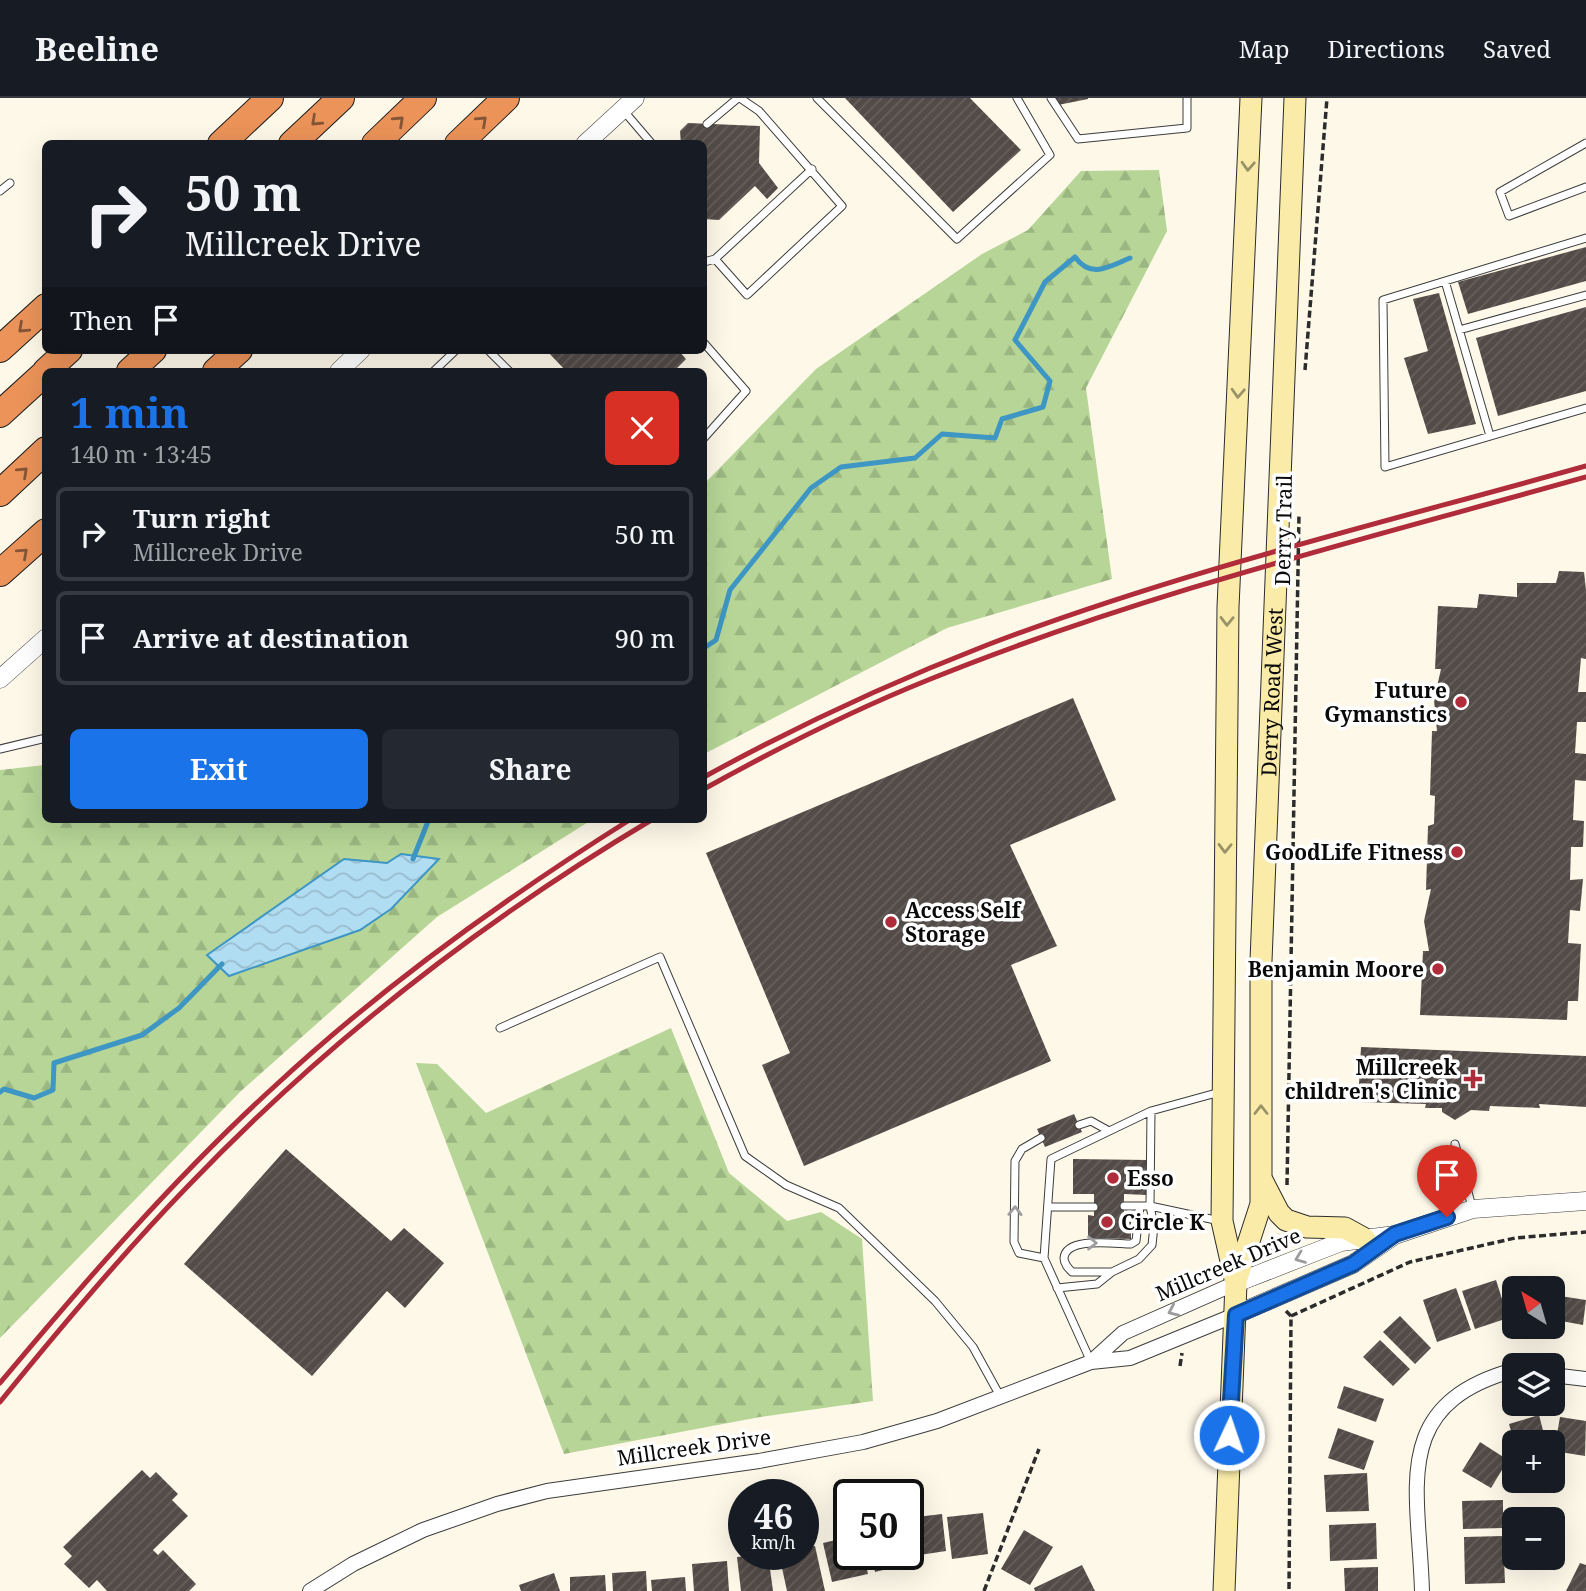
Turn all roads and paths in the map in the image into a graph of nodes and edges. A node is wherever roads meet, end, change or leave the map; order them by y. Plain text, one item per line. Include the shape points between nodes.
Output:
1 (270, 98) edge
2 (341, 98) edge
3 (424, 98) edge
4 (506, 98) edge
5 (739, 98) edge
6 (817, 98) edge
7 (1017, 98) edge
8 (1051, 98) edge
9 (1187, 98) edge
10 (1251, 98) edge
11 (1295, 98) edge
12 (1327, 98) edge
13 (629, 104) edge
14 (707, 124) dead end
15 (225, 140) edge
16 (296, 140) edge
17 (379, 140) edge
18 (462, 140) edge
19 (590, 140) edge
20 (650, 140) edge
21 (1586, 143) edge
22 (812, 169) junction
23 (10, 183) dead end
24 (1586, 187) edge
25 (0, 191) edge
26 (1586, 238) edge
27 (715, 259) junction
28 (707, 261) edge
29 (1446, 281) junction
30 (1586, 295) edge
31 (42, 311) edge
32 (1460, 330) junction
33 (707, 346) edge
34 (0, 349) edge
35 (65, 354) edge
36 (149, 354) edge
37 (235, 354) edge
38 (357, 354) edge
39 (452, 354) edge
40 (492, 354) edge
41 (49, 368) edge
42 (133, 368) edge
43 (219, 368) edge
44 (342, 368) edge
45 (437, 368) edge
46 (506, 368) edge
47 (1305, 374) dead end
48 (42, 375) edge
49 (1586, 408) edge
50 (0, 414) edge
51 (707, 435) edge
52 (1490, 436) junction
53 (42, 454) edge
54 (0, 493) edge
55 (1299, 513) dead end
56 (42, 536) edge
57 (0, 573) edge
58 (42, 642) edge
59 (0, 679) edge
60 (42, 739) edge
61 (0, 749) edge
62 (500, 1028) dead end
63 (1224, 1091) junction
64 (1151, 1111) junction
65 (1079, 1125) dead end
66 (1109, 1131) junction
67 (1041, 1138) dead end
68 (1455, 1144) dead end
69 (1261, 1178) junction
70 (1287, 1192) dead end
71 (1586, 1201) edge
72 (1124, 1206) dead end
73 (1140, 1206) junction
74 (1150, 1206) junction
75 (1049, 1207) junction
76 (1094, 1207) dead end
77 (1473, 1209) junction
78 (1222, 1221) junction
79 (1280, 1231) dead end
80 (1586, 1232) edge
81 (1395, 1234) junction
82 (1365, 1239) junction
83 (1271, 1248) dead end
84 (1044, 1258) junction
85 (1112, 1272) junction
86 (1236, 1283) junction
87 (1057, 1288) junction
88 (1286, 1310) dead end
89 (1236, 1315) junction
90 (1291, 1316) junction
91 (1184, 1356) dead end
92 (1091, 1362) junction
93 (1180, 1366) dead end
94 (1502, 1373) edge
95 (1565, 1377) edge
96 (1586, 1380) edge
97 (1000, 1396) junction
98 (1039, 1449) dead end
99 (310, 1591) edge
100 (984, 1591) edge
101 (1224, 1591) edge
102 (1289, 1591) edge
103 (1422, 1591) edge

1 - 15 highway
2 -> 16 highway
17 -> 3 highway
18 -> 4 highway
5 - 14 lane
5 - 22 lane via 759,111
6 - 7 lane via 957,239 1050,155
8 - 9 lane via 1078,139 1187,128
10 -> 63 main road, Derry Road West via 1227,607
69 -> 11 main road, Derry Road West via 1261,947
12 - 47 path
13 - 19 street
13 - 20 lane
21 - 24 lane via 1500,192 1509,216
22 - 27 lane
22 - 27 lane via 842,206 747,295
23 - 25 lane
26 - 29 lane
27 - 28 lane
29 - 32 lane
29 - 52 lane via 1383,300 1385,467
30 - 32 lane
31 -> 34 highway
32 - 52 lane
33 - 51 lane via 746,391
35 - 41 highway
36 - 42 highway
37 - 43 highway
38 - 44 street
39 - 45 lane
40 - 46 lane
48 - 50 highway
49 - 52 lane
54 -> 53 highway
55 - 70 path, Derry Trail
57 -> 56 highway
58 - 59 street
60 - 61 lane
62 - 97 lane via 660,957 745,1156 786,1185 839,1208 935,1301 974,1347
63 - 64 lane
63 - 78 main road, Derry Road West
64 - 66 lane
64 - 74 lane
65 - 66 lane via 1091,1121
66 - 75 lane via 1051,1159
84 -> 67 lane via 1019,1253 1014,1242 1015,1161 1021,1149
68 - 77 lane
69 - 82 main road via 1286,1220 1307,1227 1345,1228
69 - 86 main road, Derry Road West via 1261,1204
71 - 77 street, Millcreek Drive
72 - 73 lane
73 - 74 lane
85 -> 73 lane via 1072,1272 1064,1257 1081,1242 1136,1241
74 - 78 lane
74 - 85 lane via 1152,1245 1139,1259
75 - 76 lane
75 - 84 lane
77 - 81 street, Millcreek Drive
78 - 86 main road, Derry Road West
79 - 83 path
80 - 90 path via 1515,1238 1410,1262
81 - 82 street, Millcreek Drive
81 - 89 street, Millcreek Drive via 1353,1264
82 -> 86 street, Millcreek Drive via 1341,1242
84 - 87 lane
85 - 87 lane via 1097,1284
86 - 89 main road, Derry Road West
86 -> 92 street, Millcreek Drive via 1123,1333
87 - 92 lane
88 - 90 path
89 - 92 street, Millcreek Drive via 1130,1358
89 - 101 main road, Derry Road West
90 - 102 path
91 - 93 path
92 - 97 street, Millcreek Drive
94 - 103 street via 1482,1379 1443,1404 1424,1434 1418,1461
95 - 96 street
97 - 99 street, Millcreek Drive via 937,1421 863,1442 547,1490 497,1504 423,1530
98 - 100 path

